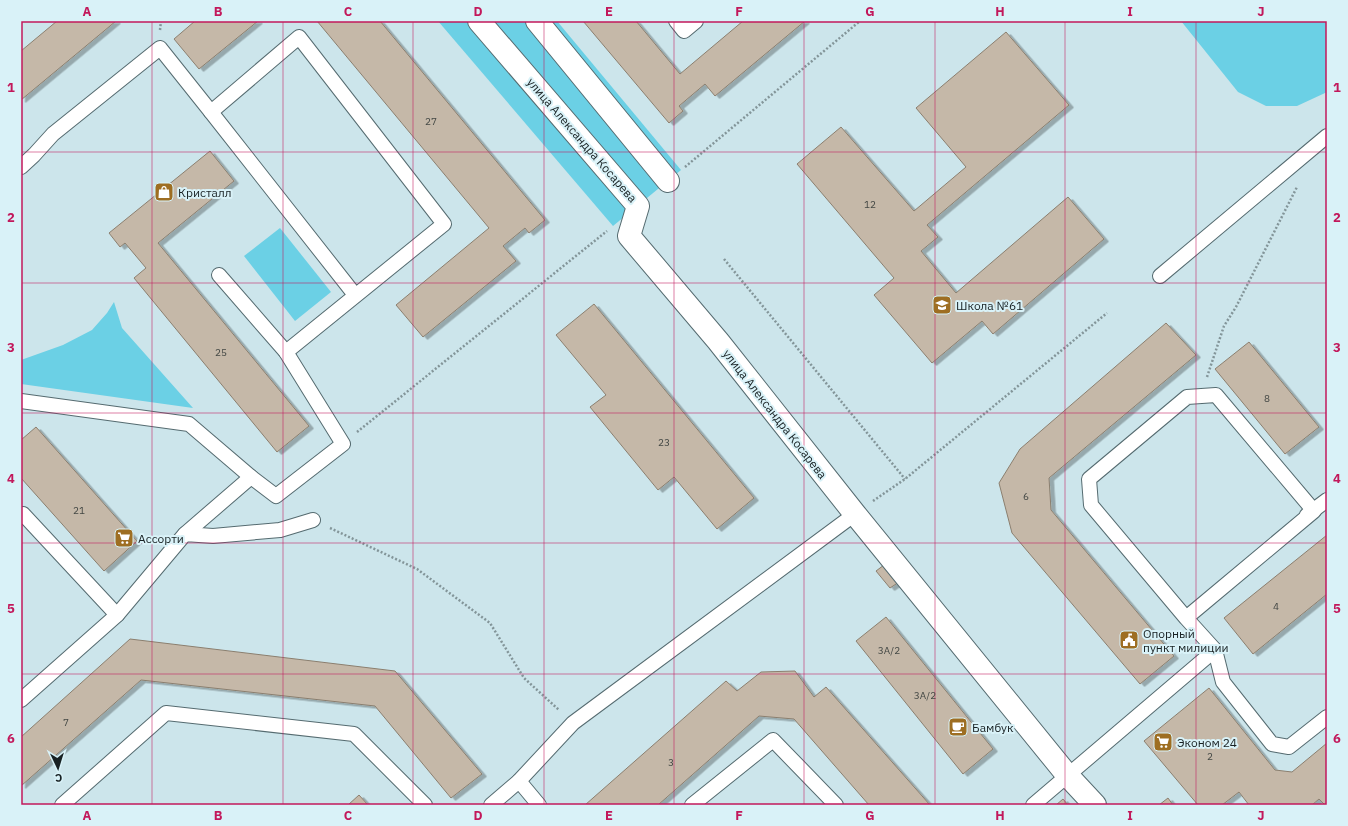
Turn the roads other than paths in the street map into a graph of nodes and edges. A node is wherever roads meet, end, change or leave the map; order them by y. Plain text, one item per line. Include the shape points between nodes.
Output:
1 (479, 21) edge
2 (537, 21) edge
3 (676, 21) edge
4 (696, 21) edge
5 (211, 112) junction
6 (1327, 136) edge
7 (21, 167) edge
8 (668, 181) road end
9 (219, 276) dead end
10 (1160, 276) dead end
11 (356, 296) junction
12 (286, 352) junction
13 (21, 401) edge
14 (252, 478) junction
15 (1327, 500) edge
16 (1310, 513) junction
17 (854, 514) junction
18 (21, 516) edge
19 (313, 520) road end
20 (185, 534) junction
21 (117, 615) junction
22 (1186, 618) junction
23 (1215, 650) junction
24 (21, 700) edge
25 (1327, 717) edge
26 (1068, 776) junction
27 (519, 781) junction
28 (62, 805) edge
29 (425, 805) edge
30 (491, 805) edge
31 (539, 805) edge
32 (692, 805) edge
33 (836, 805) edge
34 (1033, 805) edge
35 (1095, 805) edge

1 - 17 street, улица Александра Косарева via 638,206 629,236 718,341
2 - 8 street
3 - 4 lane via 684,31
5 - 7 lane via 160,48 53,134
5 - 11 lane
5 - 11 lane via 299,37 444,224
6 - 10 lane
9 - 12 lane
11 - 12 lane
12 - 14 lane via 343,444 276,496
13 - 14 lane via 189,424
14 - 20 lane
15 - 16 lane
16 - 22 lane
16 - 22 lane via 1216,395 1187,398 1089,480 1091,505
17 - 26 street, улица Александра Косарева
17 - 27 lane via 573,723
18 - 21 lane via 23,514
19 - 20 lane via 280,530 213,536
20 - 21 lane
21 - 24 lane
22 - 23 lane
23 - 25 lane via 1223,682 1272,744 1289,747
23 - 26 lane
26 - 34 lane
26 - 35 street, улица Александра Косарева
27 - 30 lane
27 - 31 lane
28 - 29 lane via 166,713 354,734
32 - 33 lane via 773,740

